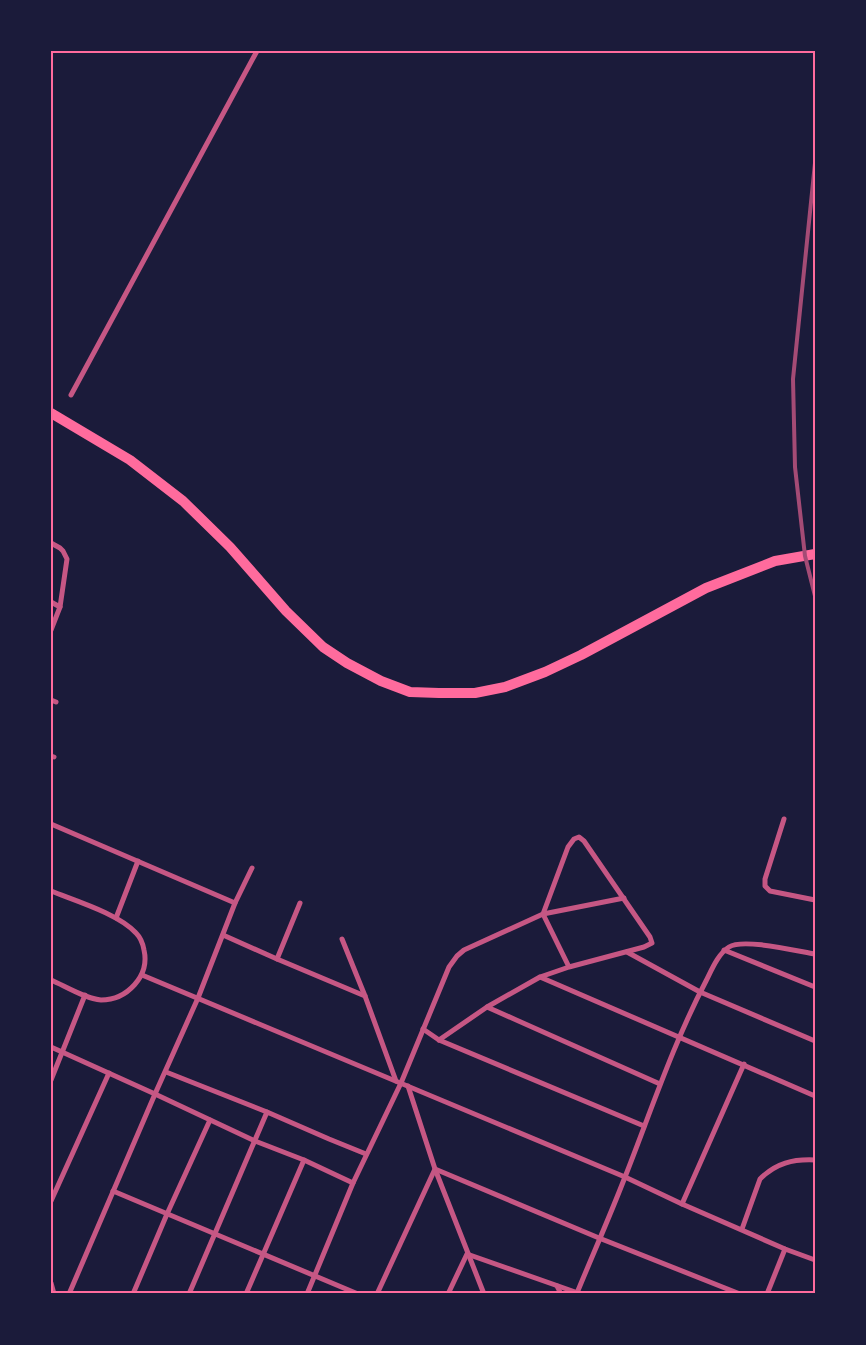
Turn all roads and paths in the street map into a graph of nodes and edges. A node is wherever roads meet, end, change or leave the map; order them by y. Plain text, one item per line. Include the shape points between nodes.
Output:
1 (257, 51) edge
2 (71, 395) dead end
3 (51, 413) edge
4 (51, 543) edge
5 (815, 554) edge
6 (51, 602) edge
7 (60, 607) junction
8 (51, 630) edge
9 (784, 819) dead end
10 (51, 824) edge
11 (138, 861) junction
12 (252, 868) dead end
13 (51, 891) edge
14 (624, 898) junction
15 (815, 900) edge
16 (236, 903) junction
17 (300, 903) dead end
18 (543, 914) junction
19 (116, 918) junction
20 (223, 934) junction
21 (342, 939) dead end
22 (724, 950) junction
23 (627, 951) junction
24 (815, 954) edge
25 (277, 959) junction
26 (569, 966) junction
27 (142, 975) junction
28 (540, 977) junction
29 (51, 980) edge
30 (815, 987) edge
31 (700, 992) junction
32 (85, 995) junction
33 (365, 996) junction
34 (198, 998) junction
35 (488, 1007) junction
36 (423, 1029) junction
37 (679, 1037) junction
38 (439, 1040) junction
39 (815, 1041) edge
40 (51, 1047) edge
41 (63, 1052) junction
42 (744, 1064) junction
43 (166, 1072) junction
44 (109, 1073) junction
45 (51, 1080) edge
46 (398, 1082) junction
47 (660, 1084) junction
48 (408, 1086) junction
49 (155, 1094) junction
50 (815, 1096) edge
51 (267, 1112) junction
52 (210, 1120) junction
53 (644, 1126) junction
54 (255, 1140) junction
55 (366, 1154) junction
56 (304, 1160) junction
57 (815, 1160) edge
58 (435, 1170) junction
59 (625, 1176) junction
60 (353, 1183) junction
61 (113, 1191) junction
62 (51, 1201) edge
63 (682, 1204) junction
64 (167, 1214) junction
65 (742, 1229) junction
66 (216, 1234) junction
67 (600, 1238) junction
68 (785, 1249) junction
69 (263, 1254) junction
70 (467, 1254) junction
71 (815, 1260) edge
72 (315, 1275) junction
73 (51, 1283) edge
74 (557, 1286) junction
75 (578, 1293) edge
76 (54, 1294) edge
77 (69, 1294) edge
78 (133, 1294) edge
79 (189, 1294) edge
80 (246, 1294) edge
81 (307, 1294) edge
82 (358, 1294) edge
83 (377, 1294) edge
84 (448, 1294) edge
85 (484, 1294) edge
86 (561, 1294) edge
87 (740, 1294) edge
88 (767, 1294) edge

1 - 2 street
3 - 5 highway via 130,460 184,500 323,647 380,681 410,692 475,692 505,687 581,655 706,588 775,561
4 - 7 street via 60,548 67,559
6 - 7 street
7 - 8 street
9 - 15 street via 765,886 770,891
10 - 11 street
11 - 16 street
11 - 19 street
12 - 16 street
13 - 19 street
14 - 18 street
14 - 18 street via 579,837 568,848
14 - 23 street via 652,942
16 - 20 street
17 - 25 street
18 - 26 street
18 - 36 street via 456,956
19 - 27 street via 136,932 141,940 145,953
20 - 25 street
20 - 34 street
21 - 33 street
22 - 24 street via 742,943
22 - 30 street
22 - 31 street
23 - 26 street
23 - 31 street
25 - 33 street
26 - 28 street
27 - 32 street via 128,991 113,999 99,1000
27 - 34 street
28 - 35 street
28 - 37 street
29 - 32 street
31 - 37 street
31 - 39 street
32 - 41 street
33 - 46 street
34 - 43 street
34 - 46 street
35 - 38 street
35 - 47 street
36 - 38 street
36 - 46 street
37 - 42 street
37 - 47 street
38 - 53 street
40 - 41 street
41 - 44 street
41 - 45 street
42 - 50 street
42 - 63 street
43 - 49 street
43 - 51 street
44 - 49 street
44 - 62 street
46 - 48 street
46 - 55 street
47 - 53 street
48 - 58 street
48 - 59 street
49 - 52 street
49 - 61 street
51 - 54 street
51 - 55 street
52 - 54 street
52 - 64 street
53 - 59 street
54 - 56 street
54 - 66 street
55 - 60 street
56 - 60 street
56 - 69 street
57 - 65 street via 785,1163 766,1173 760,1179
58 - 67 street
58 - 70 street
58 - 83 street
59 - 63 street
59 - 67 street
60 - 72 street
61 - 64 street
61 - 77 street
63 - 65 street
64 - 66 street
64 - 78 street
65 - 68 street
66 - 69 street
66 - 79 street
67 - 75 street
67 - 87 street
68 - 71 street
68 - 88 street
69 - 72 street
69 - 80 street
70 - 74 street
70 - 84 street
70 - 85 street
72 - 81 street
72 - 82 street
73 - 76 street
74 - 75 street
74 - 86 street

